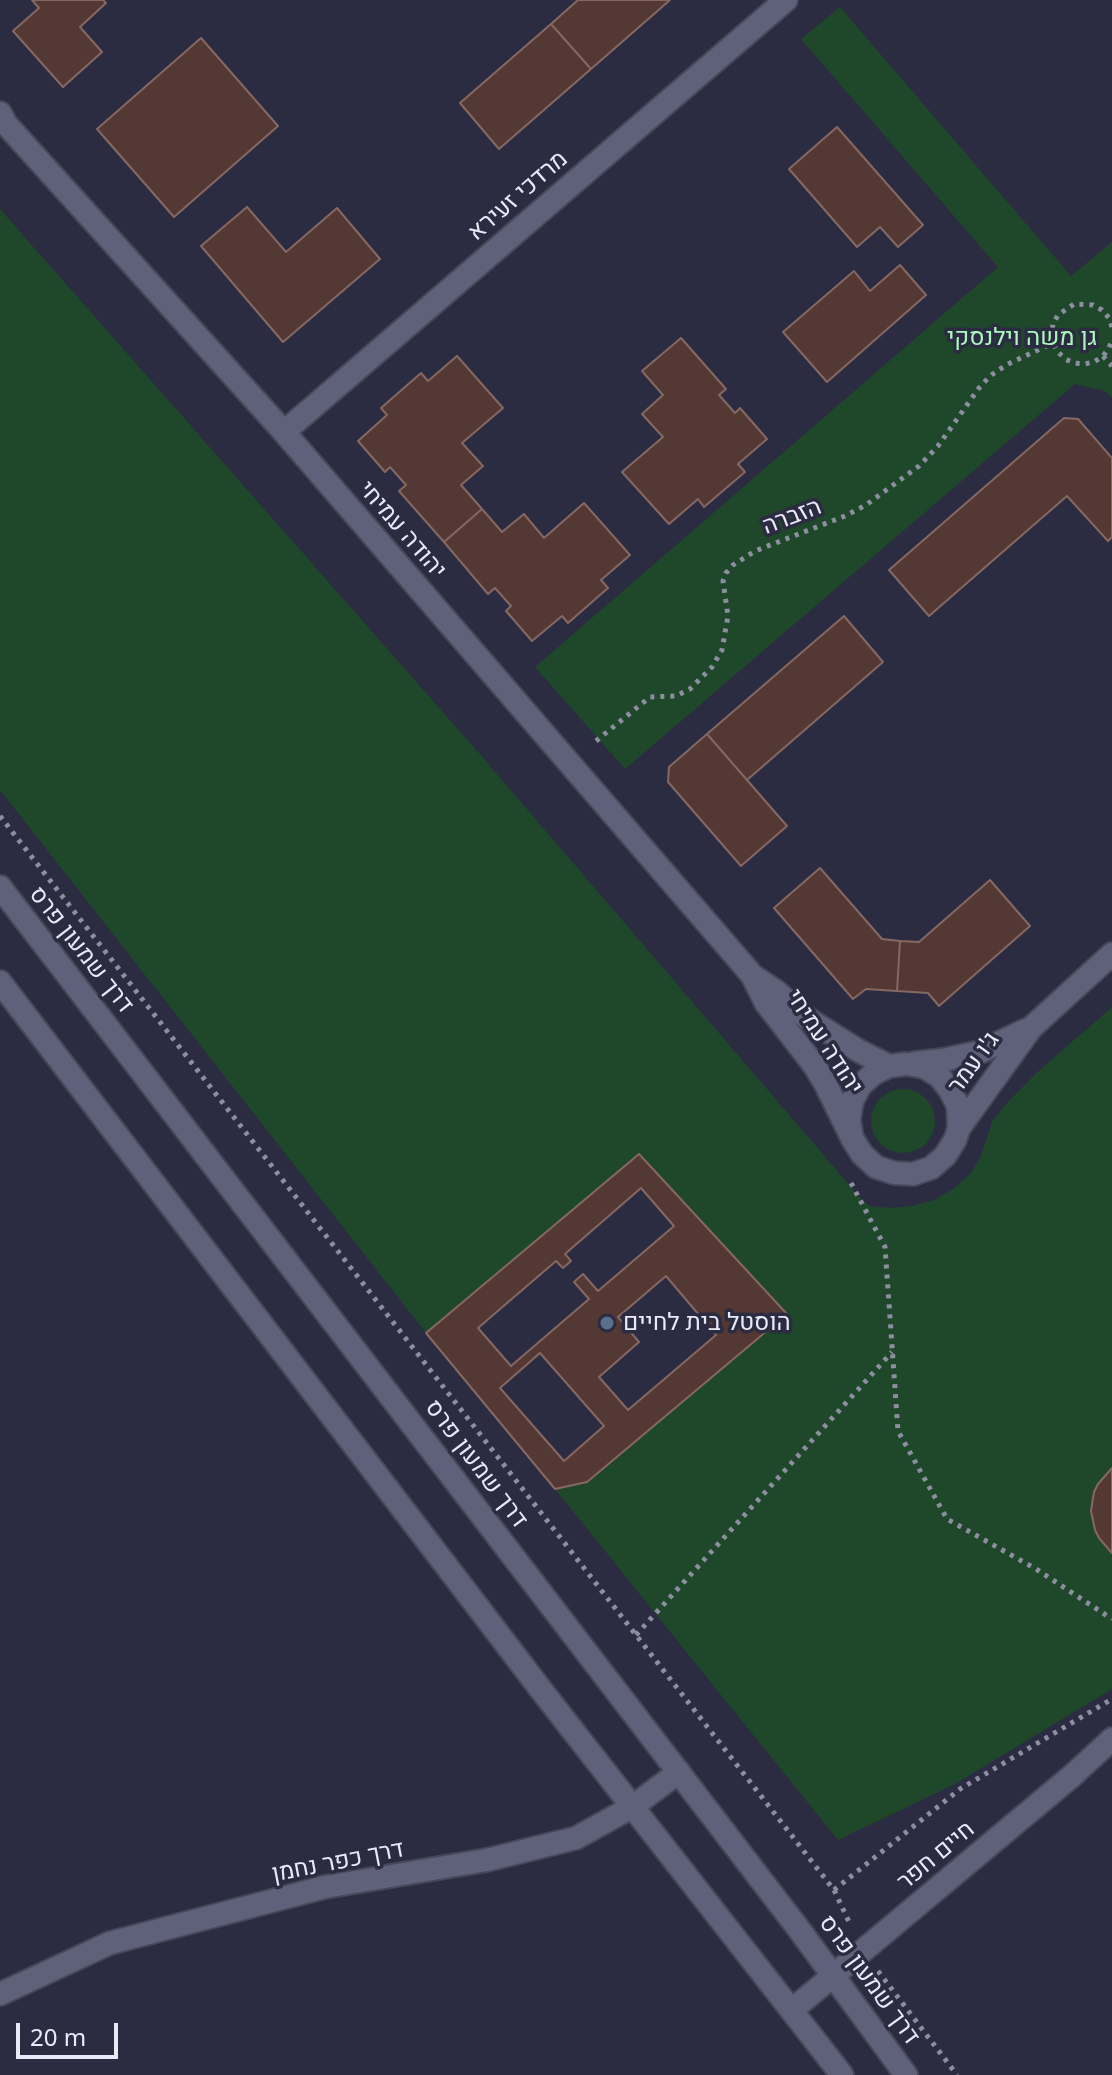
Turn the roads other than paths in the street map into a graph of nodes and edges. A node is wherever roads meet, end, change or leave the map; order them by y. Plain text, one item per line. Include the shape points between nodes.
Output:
1 (784, 1) edge
2 (2, 119) edge
3 (284, 432) junction
4 (0, 887) edge
5 (1112, 954) edge
6 (752, 975) junction
7 (0, 982) edge
8 (1031, 1028) junction
9 (898, 1065) junction
10 (959, 1128) junction
11 (857, 1146) junction
12 (1112, 1739) edge
13 (679, 1772) junction
14 (632, 1807) junction
15 (833, 1975) junction
16 (0, 1994) edge
17 (792, 2010) junction
18 (842, 2075) edge
19 (906, 2075) edge

1 - 3 street, מרדכי זעירא
2 - 3 street, יהודה עמיחי
3 - 6 street, יהודה עמיחי
4 - 13 street, דרך שמעון פרס
5 - 8 street, ג'ו עמר
6 - 9 street, יהודה עמיחי via 859,1051
6 - 11 street, יהודה עמיחי via 766,1003 814,1065
7 - 14 street
8 - 9 street, ג'ו עמר via 980,1052
8 - 10 street, ג'ו עמר
9 - 10 street via 924,1067 939,1076 958,1106
9 - 11 street via 873,1074 852,1101 849,1120
10 - 11 street via 945,1156 913,1174 876,1167
12 - 15 street, חיים חפר
13 - 14 street, דרך כפר נחמן
13 - 15 street, דרך שמעון פרס
14 - 16 street, דרך כפר נחמן via 576,1838 487,1860 325,1887 110,1943
14 - 17 street
15 - 17 street, חיים חפר
15 - 19 street, דרך שמעון פרס
17 - 18 street

